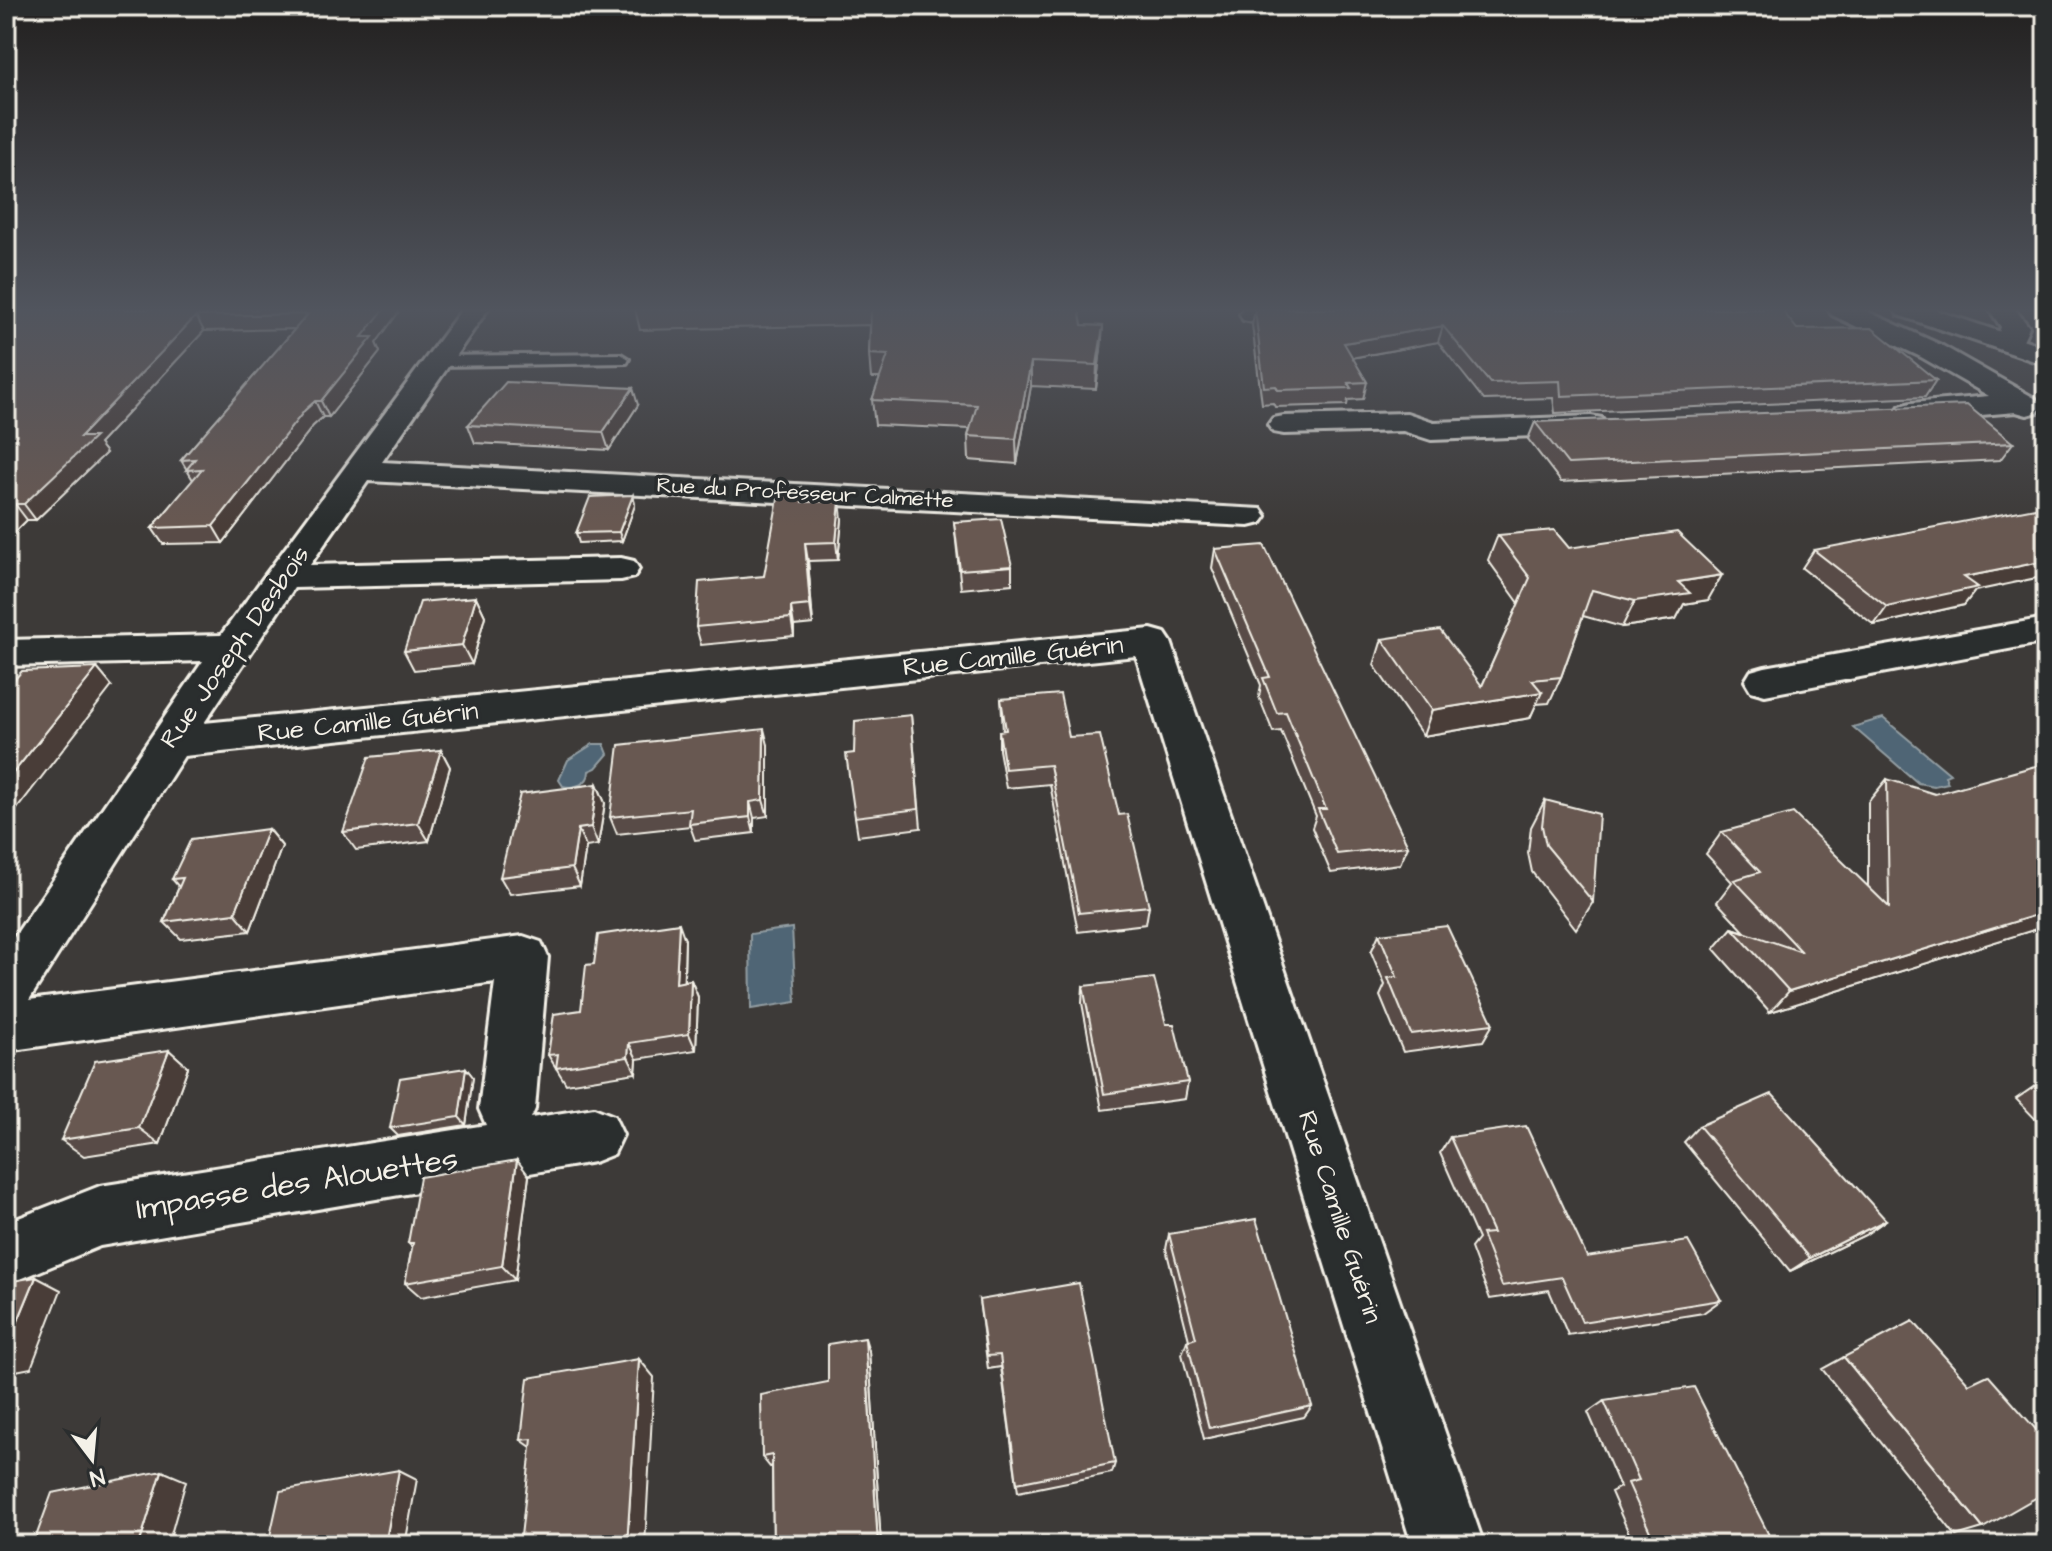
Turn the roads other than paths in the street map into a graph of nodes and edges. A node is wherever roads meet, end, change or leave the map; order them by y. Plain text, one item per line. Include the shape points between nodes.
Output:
1 (424, 381) edge
2 (1982, 381) edge
3 (2033, 410) edge
4 (1878, 413) edge
5 (1622, 423) edge
6 (1284, 425) dead end
7 (361, 471) junction
8 (1249, 516) dead end
9 (621, 569) dead end
10 (283, 577) junction
11 (2046, 630) edge
12 (232, 648) junction
13 (6, 653) edge
14 (1765, 681) dead end
15 (168, 742) junction
16 (6, 992) edge
17 (6, 1027) edge
18 (507, 1109) dead end
19 (594, 1135) dead end
20 (6, 1254) edge
21 (1448, 1545) edge

1 - 7 street, Rue Joseph Desbois
2 - 3 street
3 - 4 street
5 - 6 street via 1431,431 1407,422
7 - 8 street, Rue du Professeur Calmette
7 - 10 street, Rue Joseph Desbois
9 - 10 street
10 - 12 street, Rue Joseph Desbois
11 - 14 street
12 - 13 street
12 - 15 street, Rue Joseph Desbois
15 - 16 street, Rue Joseph Desbois
15 - 21 street, Rue Camille Guérin via 1151,642
17 - 18 street via 523,957
19 - 20 street, Impasse des Alouettes via 100,1216

